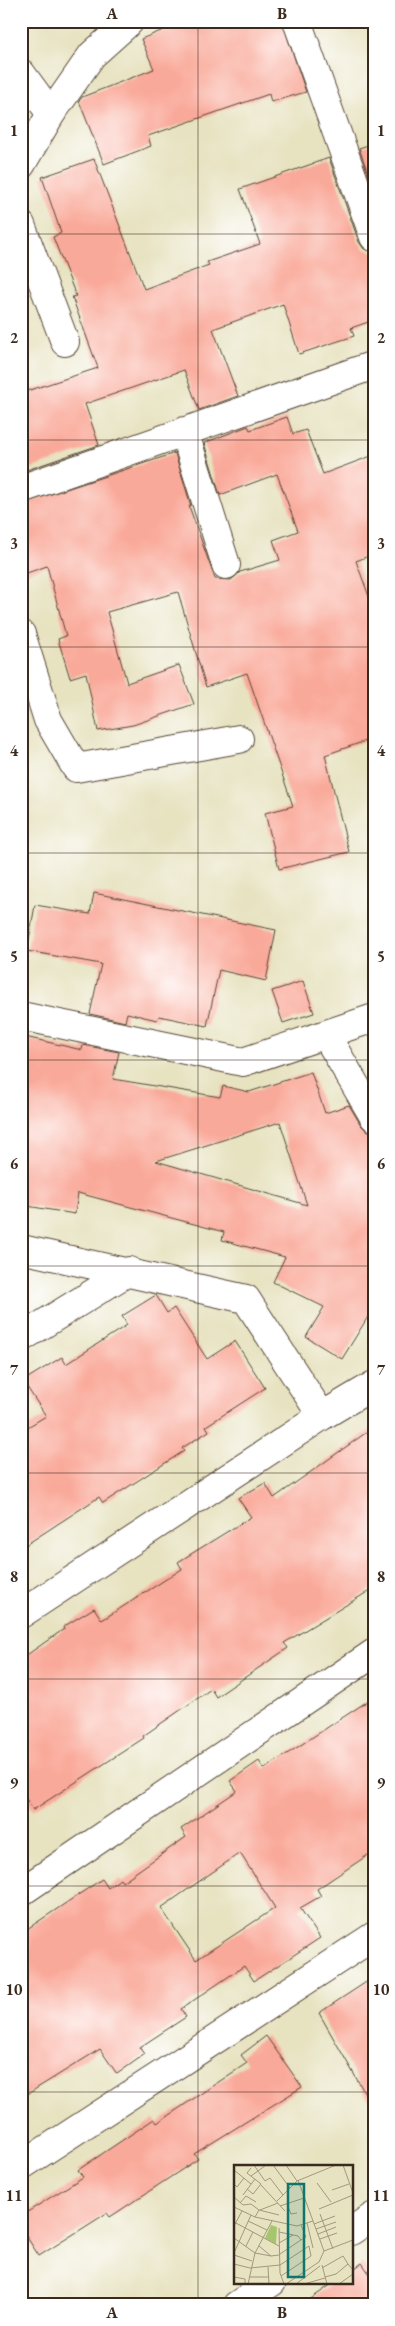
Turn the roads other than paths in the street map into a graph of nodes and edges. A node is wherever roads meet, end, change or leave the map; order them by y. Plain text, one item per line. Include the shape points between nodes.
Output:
1 (130, 21) edge
2 (297, 21) edge
3 (21, 73) edge
4 (51, 114) junction
5 (21, 165) edge
6 (21, 225) edge
7 (374, 237) edge
8 (65, 342) dead end
9 (374, 365) edge
10 (184, 431) junction
11 (21, 489) edge
12 (226, 565) dead end
13 (21, 634) edge
14 (240, 739) dead end
15 (21, 1016) edge
16 (374, 1018) edge
17 (326, 1035) junction
18 (374, 1117) edge
19 (21, 1248) edge
20 (129, 1271) junction
21 (21, 1338) edge
22 (374, 1385) edge
23 (322, 1416) junction
24 (21, 1614) edge
25 (374, 1653) edge
26 (21, 1892) edge
27 (374, 1936) edge
28 (21, 2166) edge
29 (374, 2216) edge
30 (352, 2230) edge
31 (269, 2284) edge
32 (237, 2305) edge

1 - 4 street via 92,55
2 - 7 street
3 - 4 street
4 - 5 street
6 - 8 street
9 - 10 street
10 - 11 street
10 - 12 street
13 - 14 street via 48,720 76,768
15 - 17 street via 244,1062
16 - 17 street
17 - 18 street
19 - 20 street
20 - 21 street
20 - 23 street via 246,1299
22 - 23 street
23 - 24 street
25 - 26 street
27 - 28 street
29 - 30 street
31 - 32 street

